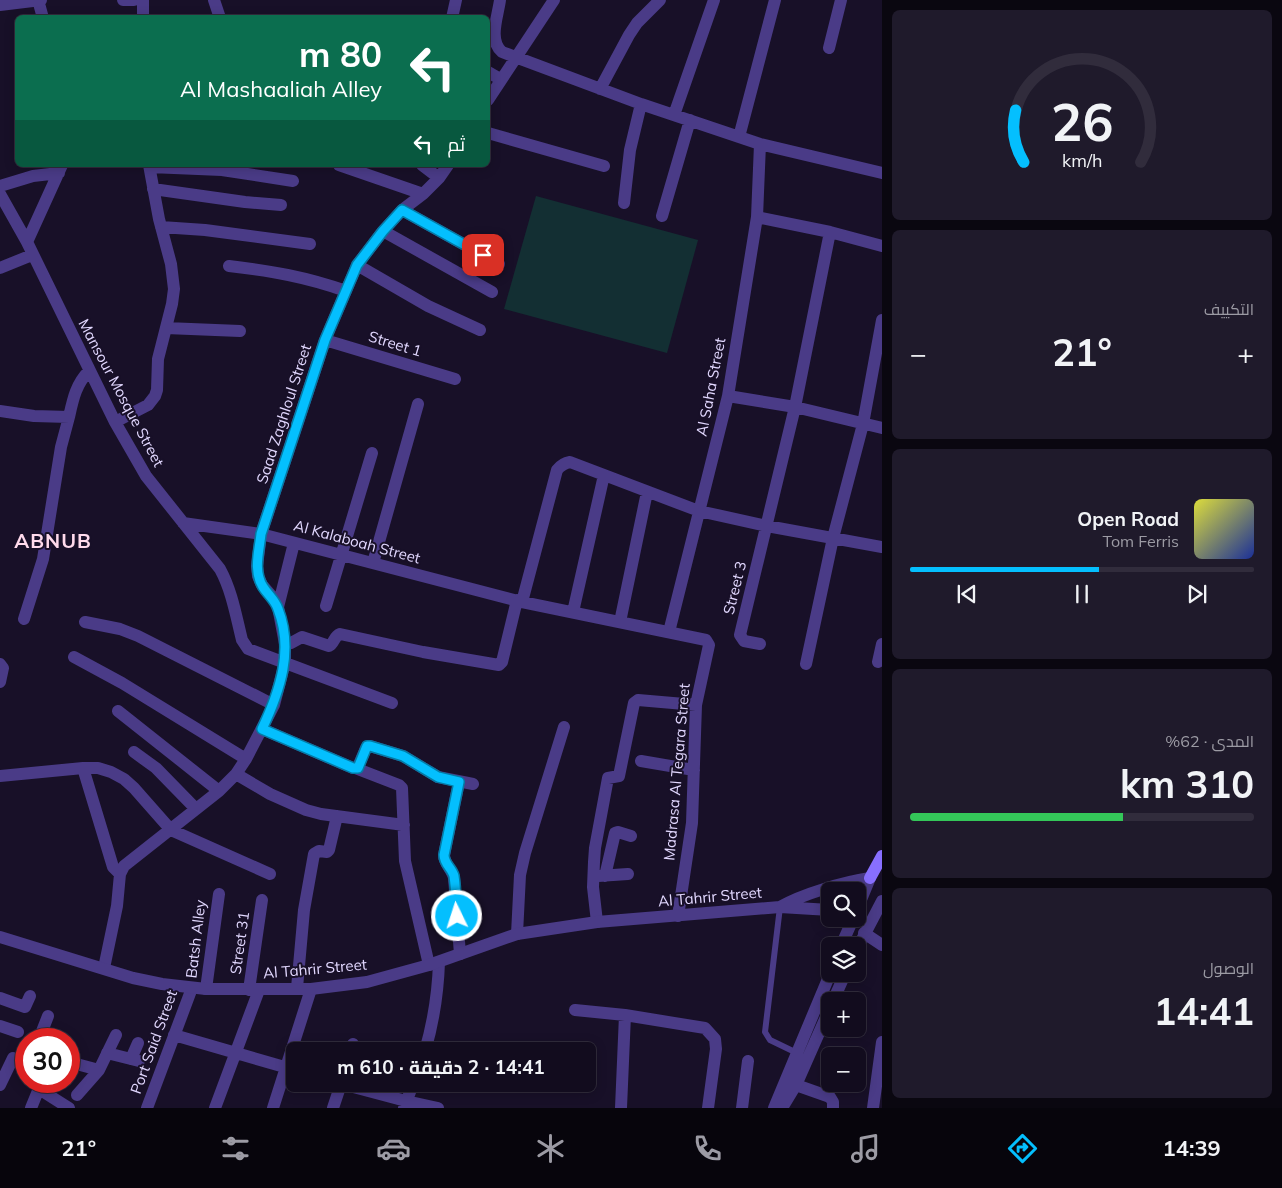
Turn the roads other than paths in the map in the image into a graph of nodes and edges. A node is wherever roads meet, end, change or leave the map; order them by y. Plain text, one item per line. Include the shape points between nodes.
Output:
1 (39, 0) edge
2 (123, 0) edge
3 (134, 0) edge
4 (144, 0) edge
5 (214, 0) edge
6 (456, 0) edge
7 (500, 0) edge
8 (554, 0) edge
9 (660, 0) edge
10 (714, 0) edge
11 (774, 0) edge
12 (842, 0) edge
13 (0, 5) edge
14 (42, 15) edge
15 (143, 15) edge
16 (219, 15) edge
17 (453, 15) edge
18 (828, 48) dead end
19 (515, 57) junction
20 (490, 73) edge
21 (500, 80) junction
22 (600, 90) junction
23 (490, 97) edge
24 (640, 104) junction
25 (674, 115) junction
26 (690, 120) junction
27 (490, 135) edge
28 (739, 137) junction
29 (760, 144) junction
30 (604, 166) dead end
31 (149, 167) edge
32 (167, 167) edge
33 (345, 167) edge
34 (424, 167) edge
35 (446, 167) edge
36 (61, 169) edge
37 (882, 173) edge
38 (438, 178) junction
39 (292, 181) dead end
40 (0, 186) edge
41 (153, 189) junction
42 (0, 194) edge
43 (423, 194) junction
44 (624, 203) dead end
45 (281, 205) dead end
46 (402, 210) junction
47 (662, 216) dead end
48 (758, 217) junction
49 (161, 227) junction
50 (383, 231) junction
51 (830, 232) junction
52 (27, 242) junction
53 (310, 244) dead end
54 (882, 246) edge
55 (32, 254) junction
56 (499, 264) dead end
57 (357, 265) junction
58 (229, 266) dead end
59 (0, 268) edge
60 (346, 291) junction
61 (492, 292) dead end
62 (882, 320) edge
63 (166, 328) junction
64 (480, 330) dead end
65 (240, 332) dead end
66 (325, 340) junction
67 (90, 371) junction
68 (455, 379) dead end
69 (728, 396) junction
70 (418, 404) dead end
71 (795, 407) junction
72 (0, 411) edge
73 (69, 417) junction
74 (115, 422) junction
75 (864, 424) junction
76 (882, 428) edge
77 (372, 453) dead end
78 (604, 475) junction
79 (647, 492) junction
80 (699, 511) junction
81 (183, 523) junction
82 (767, 526) junction
83 (261, 534) junction
84 (833, 538) junction
85 (294, 542) junction
86 (882, 547) edge
87 (341, 555) junction
88 (373, 563) junction
89 (519, 601) junction
90 (326, 606) dead end
91 (278, 607) junction
92 (573, 612) junction
93 (24, 620) dead end
94 (84, 622) dead end
95 (620, 622) junction
96 (669, 632) junction
97 (285, 644) junction
98 (760, 644) dead end
99 (882, 644) edge
100 (74, 657) dead end
101 (285, 662) junction
102 (878, 662) dead end
103 (0, 664) edge
104 (806, 664) dead end
105 (0, 682) edge
106 (392, 703) dead end
107 (274, 705) junction
108 (696, 705) junction
109 (118, 711) dead end
110 (564, 727) dead end
111 (262, 729) junction
112 (134, 752) dead end
113 (246, 759) junction
114 (641, 761) dead end
115 (83, 768) junction
116 (356, 768) junction
117 (694, 770) junction
118 (236, 774) junction
119 (0, 776) edge
120 (459, 782) junction
121 (473, 784) dead end
122 (219, 791) junction
123 (196, 809) junction
124 (336, 816) junction
125 (404, 825) junction
126 (171, 830) junction
127 (631, 836) dead end
128 (882, 856) edge
129 (120, 874) junction
130 (270, 874) dead end
131 (628, 874) dead end
132 (599, 876) junction
133 (870, 878) junction
134 (866, 888) edge
135 (219, 894) dead end
136 (262, 900) dead end
137 (882, 901) edge
138 (780, 907) junction
139 (821, 909) edge
140 (678, 916) junction
141 (597, 922) junction
142 (864, 933) junction
143 (516, 934) junction
144 (0, 937) edge
145 (862, 937) edge
146 (882, 945) edge
147 (460, 954) junction
148 (434, 963) junction
149 (104, 968) junction
150 (827, 982) edge
151 (192, 988) junction
152 (297, 988) junction
153 (206, 989) junction
154 (311, 989) junction
155 (254, 990) junction
156 (30, 996) dead end
157 (0, 998) edge
158 (575, 1010) dead end
159 (624, 1014) junction
160 (48, 1016) dead end
161 (0, 1026) edge
162 (43, 1028) edge
163 (821, 1028) edge
164 (15, 1031) edge
165 (116, 1034) dead end
166 (174, 1035) junction
167 (138, 1042) dead end
168 (297, 1042) edge
169 (428, 1042) edge
170 (882, 1042) edge
171 (107, 1053) junction
172 (236, 1053) junction
173 (797, 1053) junction
174 (13, 1058) dead end
175 (748, 1061) dead end
176 (80, 1065) edge
177 (286, 1068) edge
178 (99, 1070) junction
179 (286, 1078) edge
180 (796, 1084) junction
181 (0, 1085) edge
182 (338, 1092) edge
183 (365, 1092) edge
184 (410, 1092) edge
185 (38, 1093) edge
186 (51, 1093) edge
187 (77, 1095) dead end
188 (405, 1105) edge
189 (31, 1108) edge
190 (69, 1108) edge
191 (147, 1108) edge
192 (215, 1108) edge
193 (273, 1108) edge
194 (333, 1108) edge
195 (438, 1108) edge
196 (621, 1108) edge
197 (708, 1108) edge
198 (742, 1108) edge
199 (774, 1108) edge
200 (782, 1108) edge
201 (833, 1108) edge
202 (873, 1108) edge

1 - 13 street
1 - 14 street
2 - 3 street
4 - 15 street
5 - 16 street
6 - 17 street
7 - 19 street via 495,44 502,52
8 - 19 street
9 - 22 street via 629,35
10 - 25 street
11 - 28 street
12 - 18 street
19 - 21 street
19 - 22 street
20 - 21 street
21 - 23 street
22 - 24 street
24 - 25 street
24 - 44 street
25 - 26 street
26 - 28 street
26 - 47 street
27 - 30 street
28 - 29 street
29 - 37 street
29 - 48 street, Al Saha Street
31 - 41 street
32 - 39 street via 222,170
33 - 43 street
34 - 38 street
35 - 38 street, Saad Zaghloul Street
36 - 40 street
36 - 52 street
38 - 43 street, Saad Zaghloul Street
41 - 45 street
41 - 49 street
42 - 52 street, Mansour Mosque Street
43 - 46 street, Saad Zaghloul Street
46 - 50 street, Saad Zaghloul Street
46 - 56 street
48 - 51 street
48 - 69 street, Al Saha Street
49 - 53 street
49 - 63 street via 172,264 174,289
50 - 57 street, Saad Zaghloul Street
50 - 61 street
51 - 54 street
51 - 71 street, Street 3
52 - 55 street, Mansour Mosque Street
55 - 59 street
55 - 67 street, Mansour Mosque Street
57 - 60 street, Saad Zaghloul Street
57 - 64 street via 428,306
58 - 60 street via 293,275
60 - 66 street, Saad Zaghloul Street
62 - 75 street
63 - 65 street
63 - 74 street via 158,359 156,396 148,405
66 - 68 street, Street 1
66 - 83 street, Saad Zaghloul Street
67 - 73 street via 77,386
67 - 74 street, Mansour Mosque Street
69 - 71 street
69 - 80 street, Al Saha Street
70 - 88 street
71 - 75 street
71 - 82 street, Street 3
72 - 73 street
73 - 93 street via 55,477 43,559
74 - 81 street, Mansour Mosque Street via 146,476
75 - 76 street
75 - 84 street
77 - 87 street
78 - 79 street
78 - 89 street via 570,462 557,470
78 - 92 street
79 - 80 street
79 - 95 street
80 - 82 street
80 - 96 street, Al Saha Street
81 - 83 street, Al Kalaboah Street
81 - 101 street, Mansour Mosque Street via 224,577 243,643 248,649
82 - 84 street
82 - 98 street, Street 3 via 740,635 744,641
83 - 85 street, Al Kalaboah Street
83 - 91 street, Saad Zaghloul Street via 258,576
84 - 86 street
84 - 104 street
85 - 87 street, Al Kalaboah Street
85 - 91 street
87 - 88 street, Al Kalaboah Street
87 - 90 street
88 - 89 street, Al Kalaboah Street
89 - 92 street, Madrasa Al Tegara Street
89 - 97 street via 499,665 340,634 329,646 302,637
91 - 97 street
92 - 95 street, Madrasa Al Tegara Street
94 - 107 street via 138,636
95 - 96 street, Madrasa Al Tegara Street
96 - 108 street, Madrasa Al Tegara Street via 703,639 708,645
97 - 101 street
99 - 102 street
100 - 113 street
101 - 106 street, Mansour Mosque Street
101 - 107 street
103 - 105 street via 3,668
107 - 111 street
108 - 117 street, Madrasa Al Tegara Street
108 - 132 street via 638,700 634,703 619,776 608,779 595,848
109 - 122 street
110 - 143 street via 520,875
111 - 113 street
111 - 116 street
112 - 123 street via 156,768
113 - 118 street
114 - 117 street
115 - 119 street
115 - 126 street via 98,768 124,779
115 - 129 street via 113,868
116 - 120 street via 367,746 370,746 403,756 438,777
116 - 125 street via 402,788
117 - 140 street, Madrasa Al Tegara Street via 692,822
118 - 122 street
118 - 124 street via 306,810
120 - 121 street
120 - 147 street via 444,859 454,878
122 - 123 street
123 - 126 street
124 - 125 street
124 - 152 street via 329,850 314,854 304,910
125 - 148 street via 405,861
126 - 129 street via 127,863
126 - 130 street
127 - 132 street via 615,833
128 - 133 main road
129 - 149 street
131 - 132 street
132 - 141 street
133 - 134 street
133 - 138 street, Al Tahrir Street via 793,900
135 - 153 street, Batsh Alley
136 - 155 street, Street 31
137 - 142 street
138 - 139 street, Al Tahrir Street
138 - 140 street, Al Tahrir Street
138 - 173 lane via 765,1032 770,1040
140 - 141 street, Al Tahrir Street
141 - 143 street, Al Tahrir Street
142 - 145 street
142 - 146 street
143 - 147 street, Al Tahrir Street
144 - 149 street, Al Tahrir Street
147 - 148 street, Al Tahrir Street
148 - 154 street, Al Tahrir Street via 367,982
148 - 169 street via 438,994
149 - 151 street, Al Tahrir Street via 133,978
150 - 173 street
151 - 153 street, Al Tahrir Street
151 - 166 street, Port Said Street
152 - 154 street, Al Tahrir Street
152 - 155 street, Al Tahrir Street
153 - 155 street, Al Tahrir Street
154 - 168 street
155 - 172 street, Street 31
156 - 157 street via 25,1007
158 - 159 street
159 - 196 street
159 - 197 street via 697,1026 711,1032 716,1049
160 - 162 street
161 - 164 street
163 - 180 street
165 - 171 street
166 - 172 street
166 - 191 street, Port Said Street
167 - 171 street via 135,1060
170 - 202 street
171 - 178 street
172 - 177 street
172 - 192 street, Street 31
173 - 199 street
174 - 181 street
175 - 198 street
176 - 178 street
178 - 187 street
179 - 193 street
180 - 200 street
180 - 201 street via 830,1097
182 - 194 street
183 - 188 street
184 - 188 street
185 - 189 street
186 - 190 street
188 - 195 street

